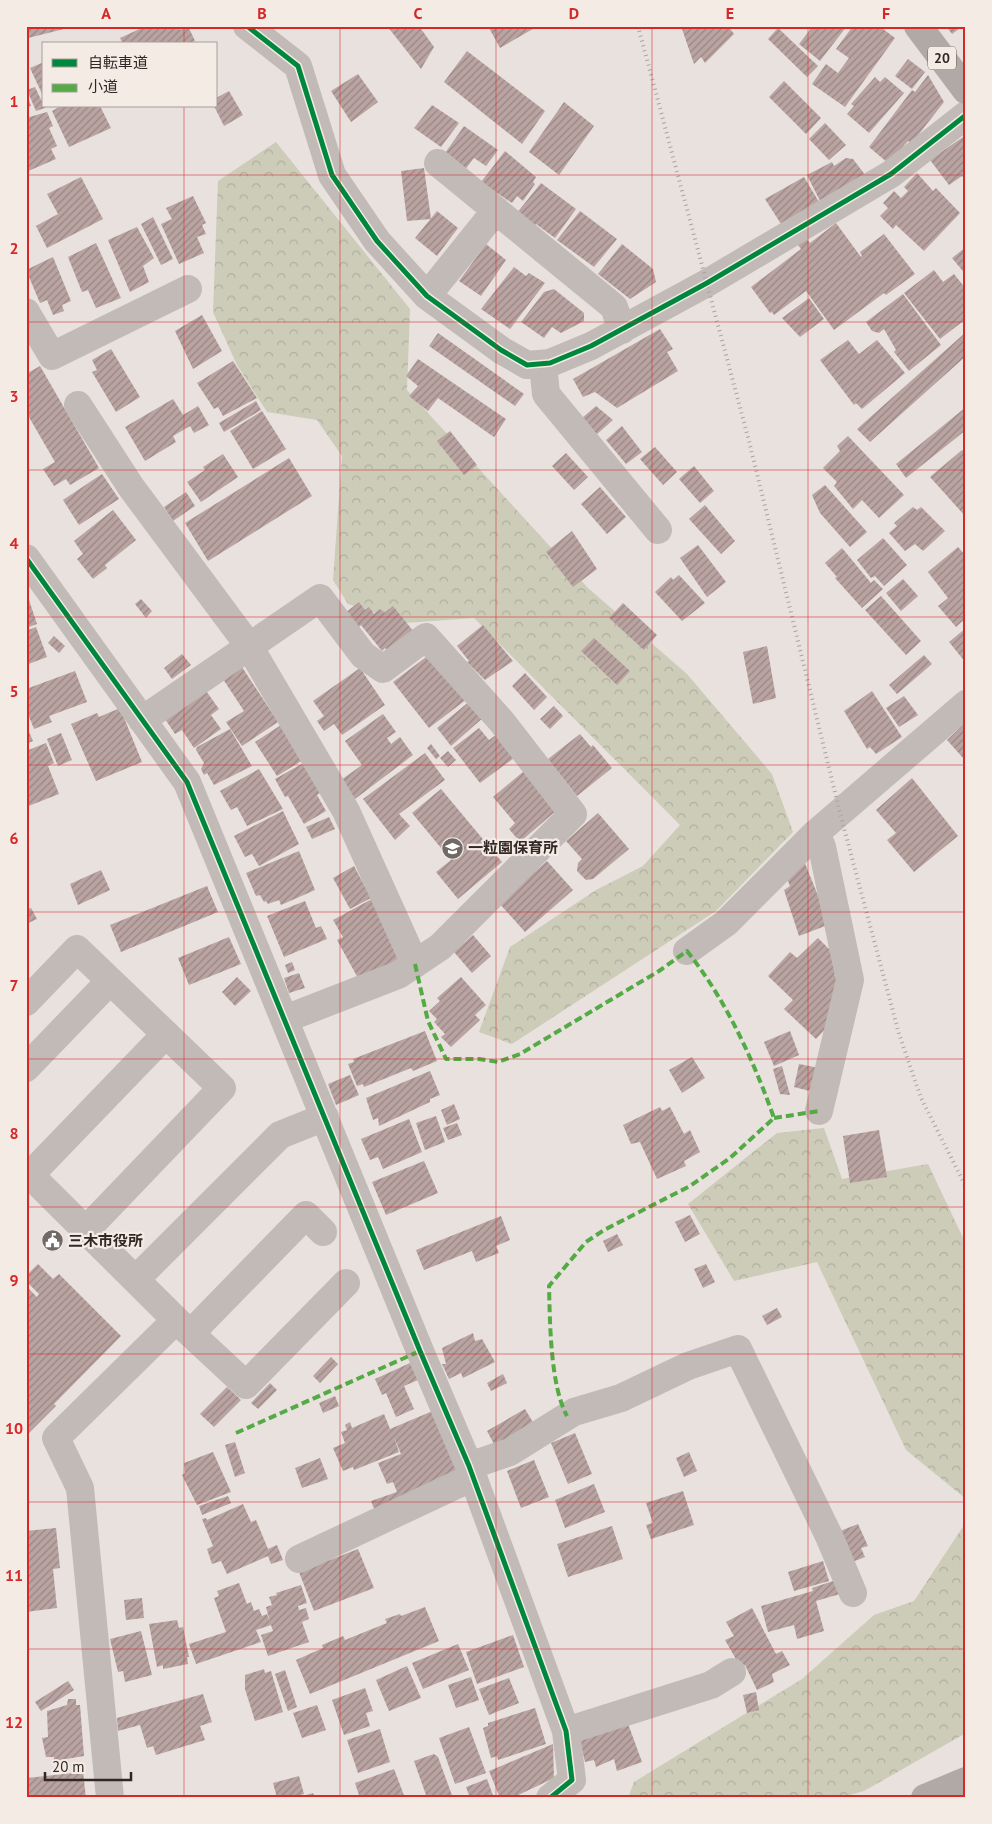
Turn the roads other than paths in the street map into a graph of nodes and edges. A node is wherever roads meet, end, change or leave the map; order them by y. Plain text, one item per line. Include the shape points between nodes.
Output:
1 (247, 26) edge
2 (918, 26) edge
3 (966, 90) edge
4 (966, 115) edge
5 (438, 163) dead end
6 (496, 210) junction
7 (188, 289) dead end
8 (427, 296) junction
9 (26, 312) edge
10 (622, 330) junction
11 (543, 364) junction
12 (78, 405) dead end
13 (658, 530) dead end
14 (26, 558) edge
15 (249, 646) junction
16 (966, 704) edge
17 (142, 720) junction
18 (816, 833) junction
19 (687, 951) dead end
20 (415, 964) junction
21 (110, 981) junction
22 (26, 1002) edge
23 (285, 1019) junction
24 (166, 1034) junction
25 (26, 1068) edge
26 (818, 1111) dead end
27 (325, 1117) junction
28 (28, 1173) edge
29 (86, 1231) junction
30 (323, 1232) dead end
31 (136, 1279) junction
32 (346, 1283) dead end
33 (184, 1326) junction
34 (471, 1471) junction
35 (299, 1559) dead end
36 (853, 1593) dead end
37 (732, 1672) dead end
38 (566, 1731) junction
39 (966, 1781) edge
40 (110, 1798) edge
41 (550, 1798) edge
42 (925, 1798) edge

1 - 8 street via 298,66 332,175 377,241
2 - 3 main road, 20
4 - 10 street via 891,174
5 - 6 street
6 - 8 street
6 - 10 street via 614,307
7 - 9 street via 52,356
8 - 11 street via 501,350 527,364
10 - 11 street
11 - 13 street via 546,394
12 - 15 street via 131,487
14 - 17 street
15 - 17 street
15 - 20 street via 346,811
15 - 20 street via 320,598 363,655 383,670 426,636 502,722 573,814 440,947
16 - 18 street
17 - 23 street via 187,782
18 - 19 street via 726,923
18 - 26 street via 822,847 850,980
20 - 23 street via 398,976
21 - 22 street via 77,949
21 - 24 street
21 - 25 street
23 - 27 street
24 - 28 street
24 - 29 street via 222,1088
27 - 31 street via 280,1135
27 - 34 street
28 - 29 street
29 - 31 street
30 - 33 street via 306,1215
31 - 33 street
32 - 33 street via 246,1385
33 - 40 street via 56,1438 80,1488
34 - 35 street
34 - 36 street via 510,1452 574,1412 621,1398 688,1366 738,1349 829,1536
34 - 38 street
37 - 38 street via 711,1685
38 - 41 street via 572,1780
39 - 42 main road

